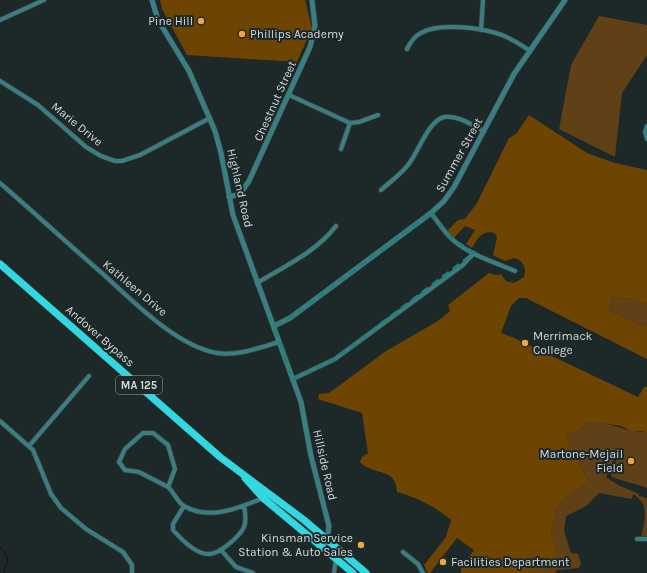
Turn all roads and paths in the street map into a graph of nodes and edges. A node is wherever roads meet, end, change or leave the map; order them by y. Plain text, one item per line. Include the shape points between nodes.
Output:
1 (44, 0) edge
2 (152, 0) edge
3 (312, 0) edge
4 (483, 0) edge
5 (565, 0) edge
6 (0, 20) edge
7 (481, 30) junction
8 (407, 49) dead end
9 (529, 50) junction
10 (0, 81) edge
11 (289, 95) junction
12 (378, 115) dead end
13 (210, 118) junction
14 (350, 123) junction
15 (647, 126) edge
16 (484, 131) junction
17 (647, 139) edge
18 (341, 149) dead end
19 (0, 183) edge
20 (381, 190) dead end
21 (229, 197) junction
22 (431, 213) junction
23 (336, 226) dead end
24 (474, 253) junction
25 (0, 264) edge
26 (515, 271) dead end
27 (257, 283) junction
28 (274, 326) junction
29 (279, 342) junction
30 (89, 376) dead end
31 (293, 379) junction
32 (296, 387) joint
33 (0, 421) edge
34 (29, 446) junction
35 (239, 472) junction
36 (168, 486) junction
37 (262, 498) junction
38 (184, 506) junction
39 (244, 506) junction
40 (637, 539) dead end
41 (647, 539) edge
42 (327, 540) junction
43 (323, 546) junction
44 (221, 550) junction
45 (403, 552) dead end
46 (338, 554) junction
47 (132, 573) edge
48 (253, 573) edge
49 (334, 573) edge
50 (353, 573) edge
51 (366, 573) edge
52 (423, 573) edge

1 - 6 street
2 - 13 street, Highland Road via 158,20 189,71
3 - 11 street, Chestnut Street via 315,26 313,36
4 - 7 street
5 - 9 street, Summer Street
7 - 8 street via 432,29 418,35
7 - 9 street via 505,36
9 - 16 street, Summer Street
10 - 13 street, Marie Drive via 38,105 92,151 115,161 128,160 140,155
11 - 14 street
11 - 21 street, Chestnut Street via 249,181 240,194
12 - 14 street
13 - 21 street, Highland Road via 220,145
14 - 18 street
15 - 17 street
16 - 20 street via 457,118 440,119 428,131 407,167
16 - 22 street, Summer Street via 451,193
19 - 29 street, Kathleen Drive via 136,303 188,343 230,354
21 - 27 street, Highland Road
22 - 24 street via 452,239
22 - 28 street, Summer Street via 290,318
23 - 27 street via 311,250
24 - 26 street
24 - 31 street via 463,265 335,359
25 - 35 main road, Andover Bypass / MA 125
27 - 28 street, Highland Road
28 - 29 street, Highland Road
29 - 31 street, Highland Road
30 - 34 street
31 - 32 street, Highland Road
32 - 42 street, Hillside Road via 328,526
33 - 34 street
34 - 47 street via 58,504 86,530 123,552 132,565
35 - 37 main road, Andover Bypass / MA 125
35 - 42 main road, Andover Bypass / MA 125 via 256,482
36 - 36 street via 138,472 125,470 119,462 125,449 143,433 153,433 168,445 176,469
36 - 38 street
37 - 39 street
37 - 43 main road, Andover Bypass / MA 125
38 - 39 street via 198,511 219,513
38 - 44 street via 173,524 173,530 202,553 213,554
39 - 44 street via 246,515 242,530
40 - 41 street
42 - 43 street
42 - 46 main road, Andover Bypass / MA 125
43 - 46 main road, Andover Bypass / MA 125
44 - 48 street via 236,567
45 - 52 street via 418,564
46 - 49 street
46 - 50 main road, Andover Bypass / MA 125
46 - 51 main road, Andover Bypass / MA 125

